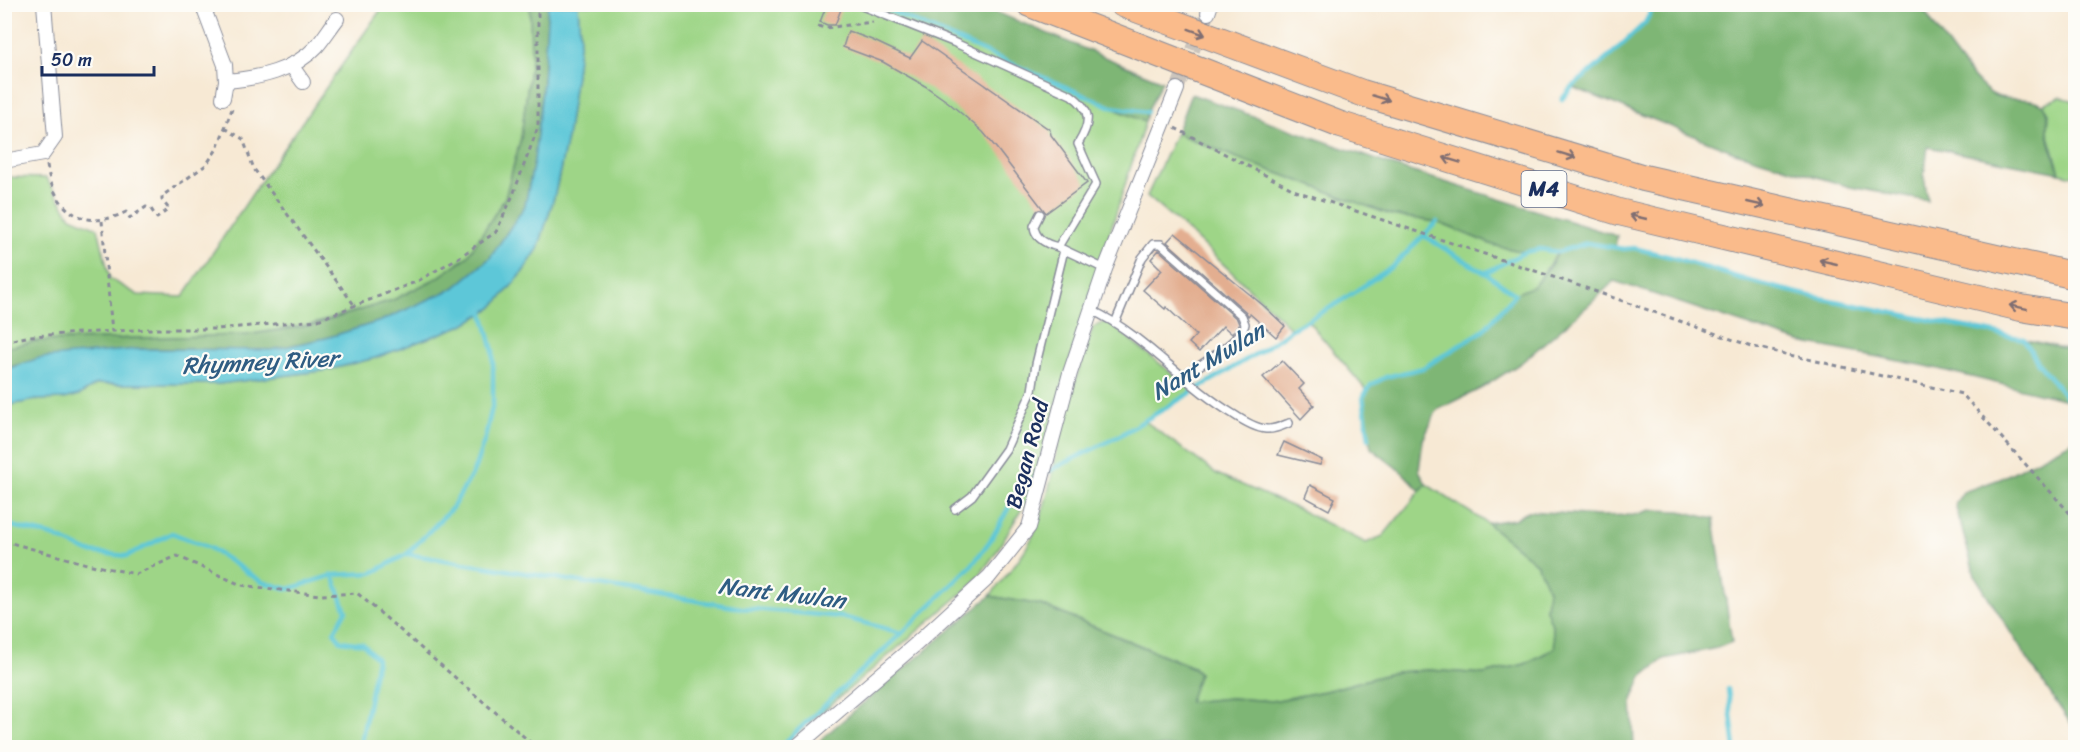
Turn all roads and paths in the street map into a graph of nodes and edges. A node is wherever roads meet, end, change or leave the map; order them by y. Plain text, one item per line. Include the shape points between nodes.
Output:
1 (44, 4) edge
2 (202, 4) edge
3 (538, 4) edge
4 (857, 4) edge
5 (1030, 4) edge
6 (1123, 4) edge
7 (885, 16) junction
8 (337, 19) dead end
9 (818, 26) dead end
10 (291, 65) junction
11 (226, 81) junction
12 (303, 82) dead end
13 (1177, 89) tunnel mouth
14 (223, 98) joint
15 (1163, 123) junction
16 (225, 128) junction
17 (53, 160) dead end
18 (4, 161) edge
19 (1040, 214) dead end
20 (102, 221) junction
21 (1061, 249) junction
22 (1105, 268) junction
23 (2076, 276) edge
24 (355, 306) junction
25 (1091, 310) junction
26 (2076, 317) edge
27 (1115, 323) junction
28 (112, 332) junction
29 (4, 342) edge
30 (1182, 376) junction
31 (1289, 423) dead end
32 (955, 509) dead end
33 (2076, 520) edge
34 (4, 541) edge
35 (537, 747) edge
36 (795, 747) edge

1 - 18 street via 55,137 43,154
2 - 11 street via 225,65
3 - 24 path via 538,127 496,232 418,281
4 - 7 lane
26 -> 5 highway, M4 via 2021,308 1619,213 1341,125
6 -> 23 highway, M4 via 1362,93 1644,178
7 - 9 path via 882,21
7 - 21 lane via 974,52 1082,103 1087,129 1078,144 1096,184
8 - 10 street via 316,47
10 - 11 street via 257,78
10 - 12 street
11 - 14 street
13 - 15 street, Began Road
14 - 16 path via 233,107
15 - 22 street, Began Road
15 - 33 path via 1296,191 1754,347 1962,394
16 - 20 path via 206,165 162,196 169,209 157,218 146,207 130,218 126,212
16 - 24 path via 243,139 254,169
17 - 20 path via 46,165 58,198 68,210 83,218
19 - 21 lane via 1034,226 1036,237
20 - 28 path
21 - 22 lane
21 - 32 lane via 1032,391 1006,449 972,496
22 - 25 street, Began Road
24 - 28 path via 318,320 216,329
25 - 27 lane
25 - 36 street, Began Road via 1029,527 989,577
27 - 30 lane
27 - 30 lane via 1142,258 1153,244 1161,244 1242,316 1245,324 1241,333
28 - 29 path via 30,336
30 - 31 lane via 1239,418 1266,429
34 - 35 path via 136,574 177,556 241,585 320,595 357,593

